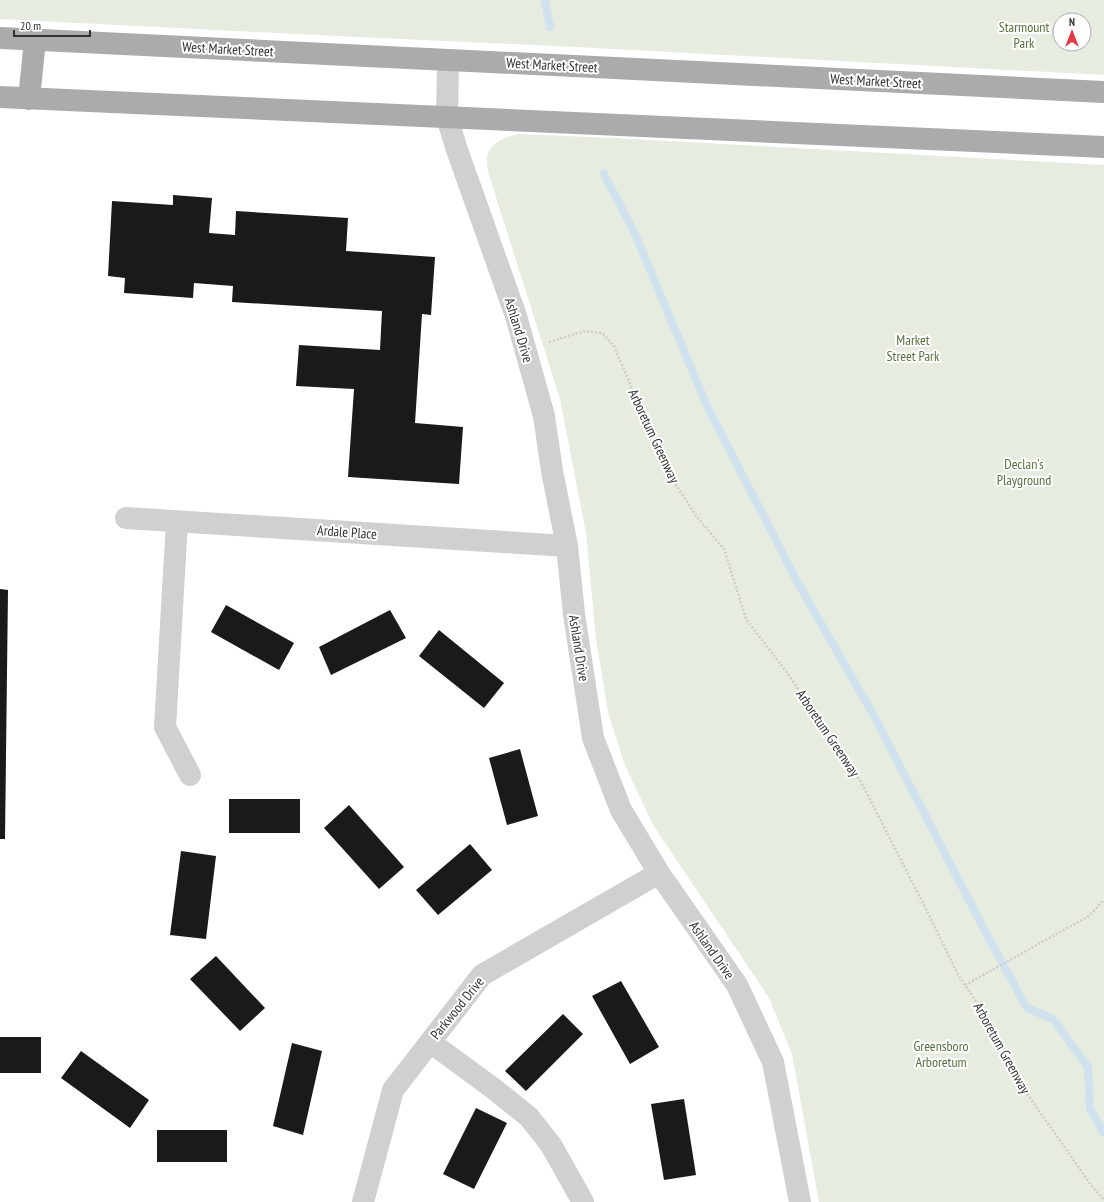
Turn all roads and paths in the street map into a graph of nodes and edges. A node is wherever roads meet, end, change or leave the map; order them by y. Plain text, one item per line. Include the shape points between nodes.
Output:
1 (0, 38) edge
2 (35, 40) junction
3 (448, 60) junction
4 (1104, 92) edge
5 (0, 97) edge
6 (29, 99) junction
7 (448, 117) junction
8 (1104, 147) edge
9 (526, 351) junction
10 (126, 518) dead end
11 (178, 522) junction
12 (567, 546) junction
13 (190, 775) dead end
14 (658, 873) junction
15 (1104, 900) edge
16 (965, 985) junction
17 (430, 1042) junction
18 (1104, 1200) edge
19 (363, 1202) edge
20 (583, 1202) edge
21 (800, 1202) edge

1 - 2 main road, West Market Street
2 - 3 main road, West Market Street
2 - 6 main road
3 - 4 main road, West Market Street
3 - 7 street, Ashland Drive
5 - 6 main road
6 - 7 main road
7 - 8 main road
7 - 9 street, Ashland Drive
9 - 12 street, Ashland Drive via 544,416
9 - 16 path, Arboretum Greenway via 584,331 602,333 614,346 668,473 697,517 724,549 746,620 788,674 861,782
10 - 11 street, Ardale Place
11 - 12 street, Ardale Place
11 - 13 street via 165,727
12 - 14 street, Ashland Drive via 574,614 593,738 621,810
14 - 17 street, Parkwood Drive via 482,975
14 - 21 street, Ashland Drive via 737,985 773,1062
15 - 16 path via 1089,916
16 - 18 path, Arboretum Greenway via 993,1026 1016,1078
17 - 19 street, Parkwood Drive via 393,1090
17 - 20 street via 529,1117 551,1145

